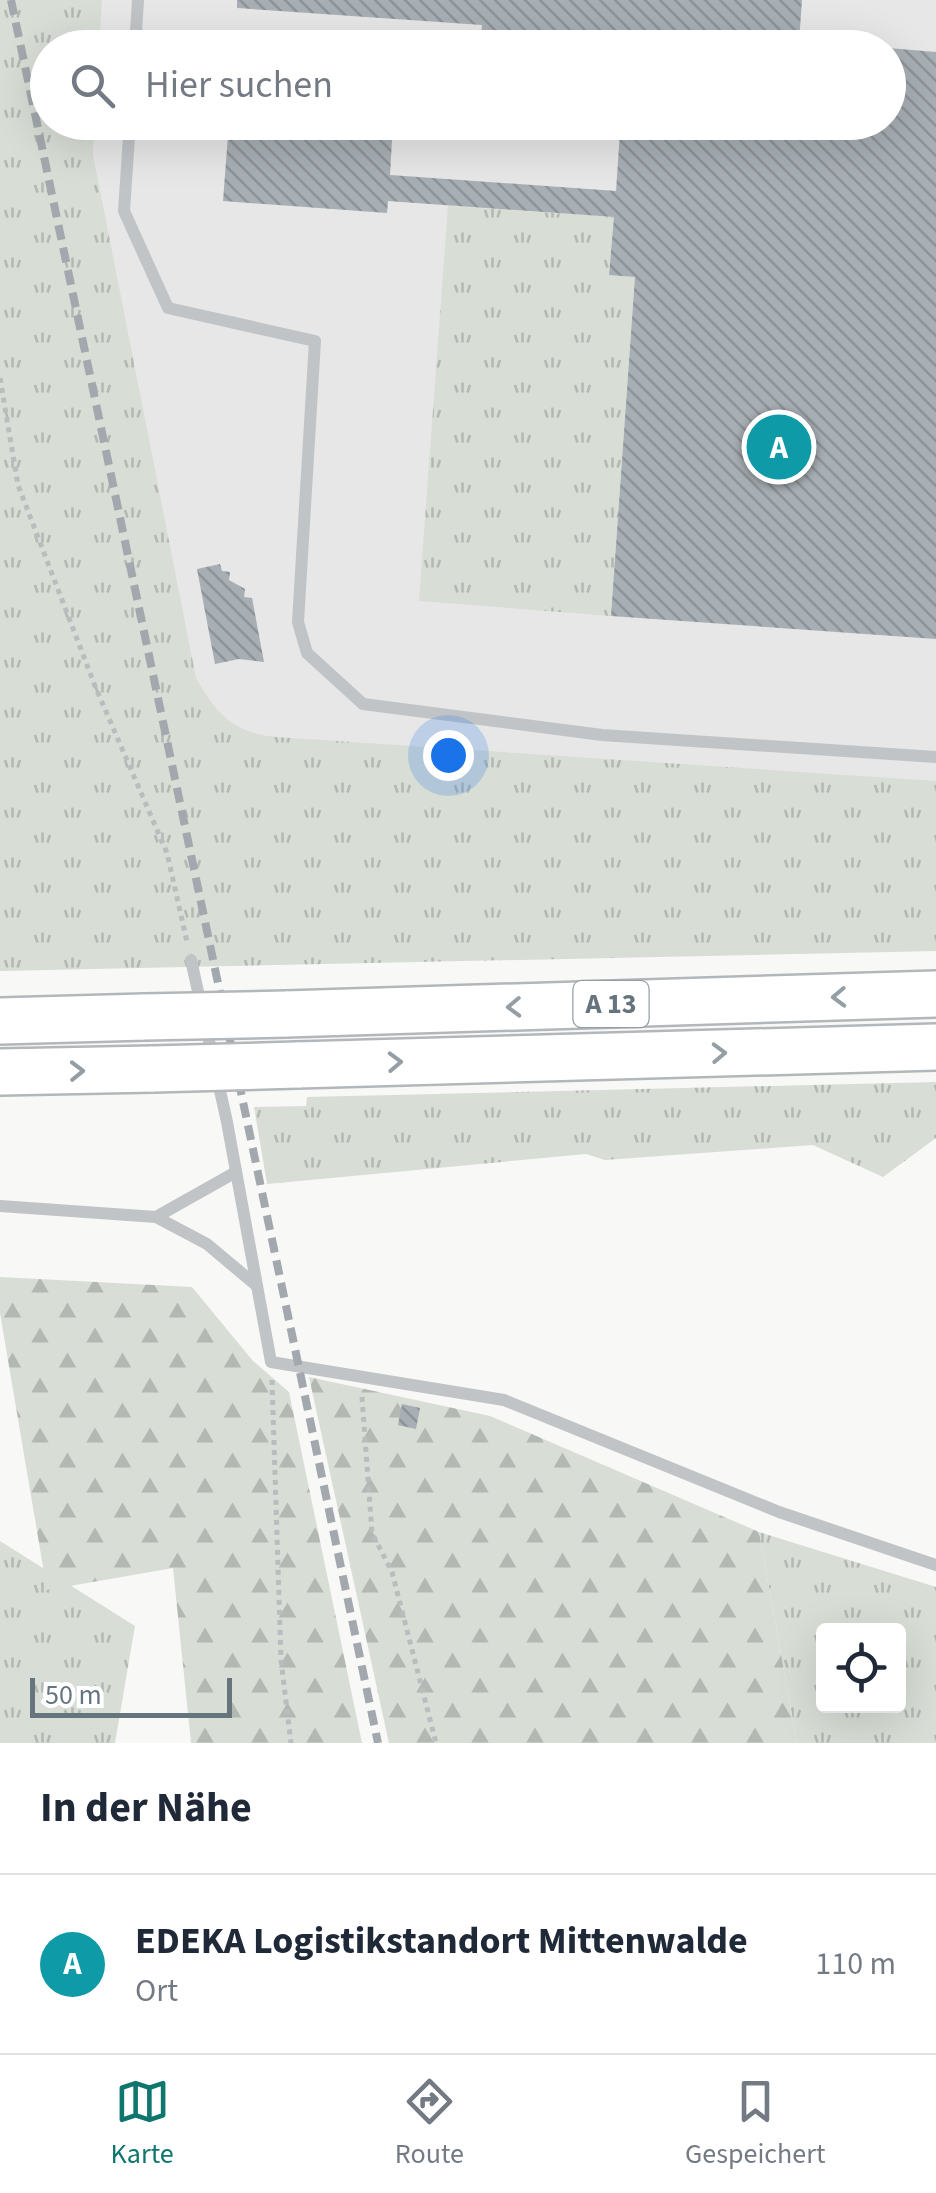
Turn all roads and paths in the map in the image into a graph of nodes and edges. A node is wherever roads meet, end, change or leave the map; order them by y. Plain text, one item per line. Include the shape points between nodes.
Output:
1 (138, 0) edge
2 (136, 30) edge
3 (129, 140) edge
4 (0, 378) edge
5 (936, 757) edge
6 (190, 960) joint
7 (936, 994) edge
8 (0, 1022) edge
9 (936, 1048) edge
10 (0, 1072) edge
11 (236, 1172) junction
12 (0, 1206) edge
13 (156, 1217) junction
14 (257, 1286) junction
15 (271, 1362) junction
16 (361, 1374) junction
17 (936, 1565) edge
18 (291, 1743) edge
19 (436, 1743) edge

1 - 2 lane
3 - 5 lane via 124,210 168,308 315,341 298,622 307,652 363,704 602,734
4 - 6 path via 18,485 167,853
6 - 11 lane
7 -> 8 highway, A 13, bridge
10 -> 9 highway, A 13, bridge
11 - 13 lane
11 - 14 lane
12 - 13 lane
13 - 14 lane via 207,1244
14 - 15 lane
15 - 16 lane
15 - 18 path via 281,1660
16 - 17 lane via 504,1400 778,1512
16 - 19 path via 372,1534 392,1572

